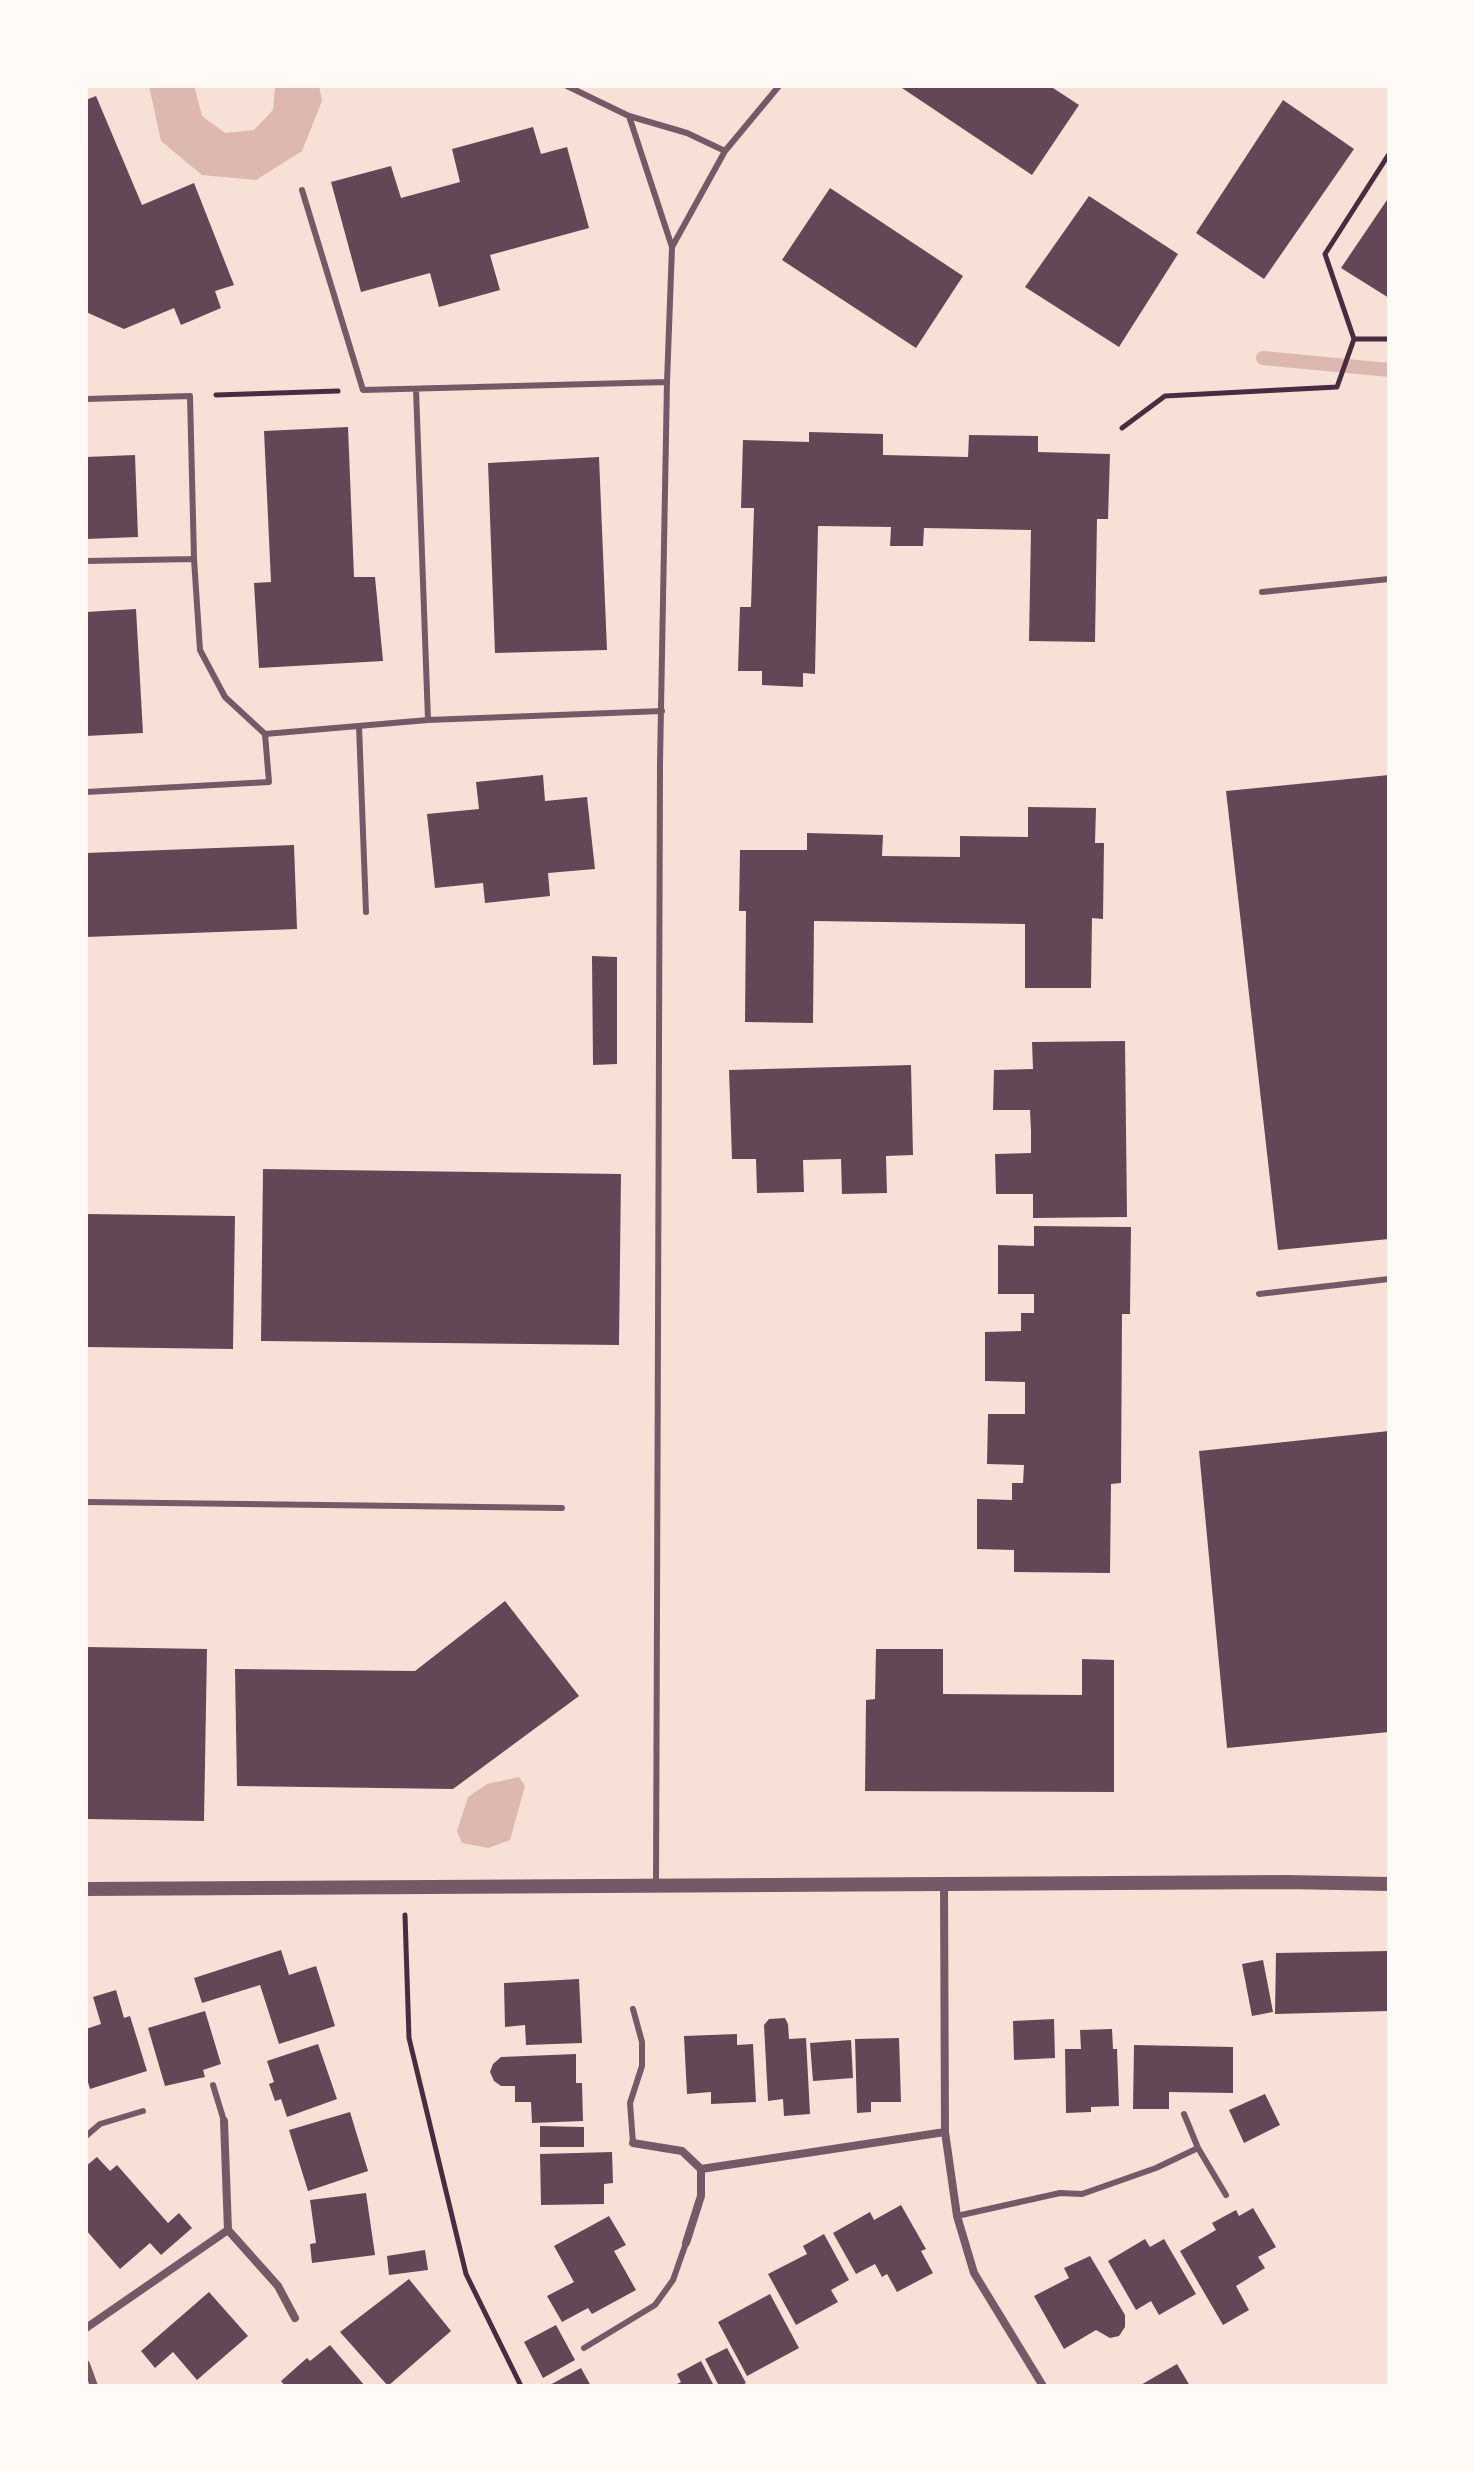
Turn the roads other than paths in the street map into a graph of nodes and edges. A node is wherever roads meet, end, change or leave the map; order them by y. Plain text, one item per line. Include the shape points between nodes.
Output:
1 (567, 86) edge
2 (779, 86) edge
3 (629, 116) junction
4 (725, 151) junction
5 (302, 190) dead end
6 (672, 247) junction
7 (667, 382) junction
8 (416, 389) junction
9 (86, 399) edge
10 (194, 559) junction
11 (86, 561) edge
12 (1389, 579) edge
13 (1262, 592) dead end
14 (662, 711) junction
15 (428, 720) junction
16 (359, 726) junction
17 (265, 734) junction
18 (86, 792) edge
19 (366, 912) dead end
20 (1389, 1279) edge
21 (1259, 1294) dead end
22 (86, 1502) edge
23 (562, 1508) dead end
24 (944, 1884) junction
25 (1389, 1884) edge
26 (656, 1888) junction
27 (86, 1889) edge
28 (633, 2009) dead end
29 (213, 2085) dead end
30 (143, 2111) dead end
31 (1184, 2114) dead end
32 (224, 2121) joint
33 (945, 2132) junction
34 (86, 2136) edge
35 (633, 2143) joint
36 (1198, 2148) junction
37 (701, 2169) junction
38 (1226, 2195) dead end
39 (957, 2216) junction
40 (228, 2230) junction
41 (686, 2243) joint
42 (295, 2318) dead end
43 (86, 2328) edge
44 (584, 2348) dead end
45 (86, 2364) edge
46 (94, 2386) edge
47 (1043, 2386) edge

1 - 3 lane
2 - 4 lane
3 - 4 lane
3 - 6 lane
4 - 6 lane
5 - 8 lane via 363,390
6 - 7 lane
7 - 8 lane
7 - 14 lane
8 - 15 lane
9 - 10 lane via 190,396
10 - 11 lane
10 - 17 lane via 200,650 225,697
12 - 13 lane
14 - 15 lane
14 - 26 lane
15 - 16 lane
16 - 17 lane
16 - 19 lane
17 - 18 lane via 269,782
20 - 21 lane
22 - 23 lane
24 - 25 street
24 - 26 street
24 - 33 street
26 - 27 street
28 - 35 lane via 642,2066 630,2103
29 - 32 lane
30 - 34 lane via 100,2124
31 - 36 lane
32 - 40 street
33 - 37 street
33 - 39 street
35 - 37 street via 682,2151
36 - 38 lane
36 - 39 lane via 1082,2194 1060,2193
37 - 41 street via 701,2196
39 - 47 street via 974,2273
40 - 42 street via 278,2286
40 - 43 street
41 - 44 lane via 673,2280 655,2305
45 - 46 street

